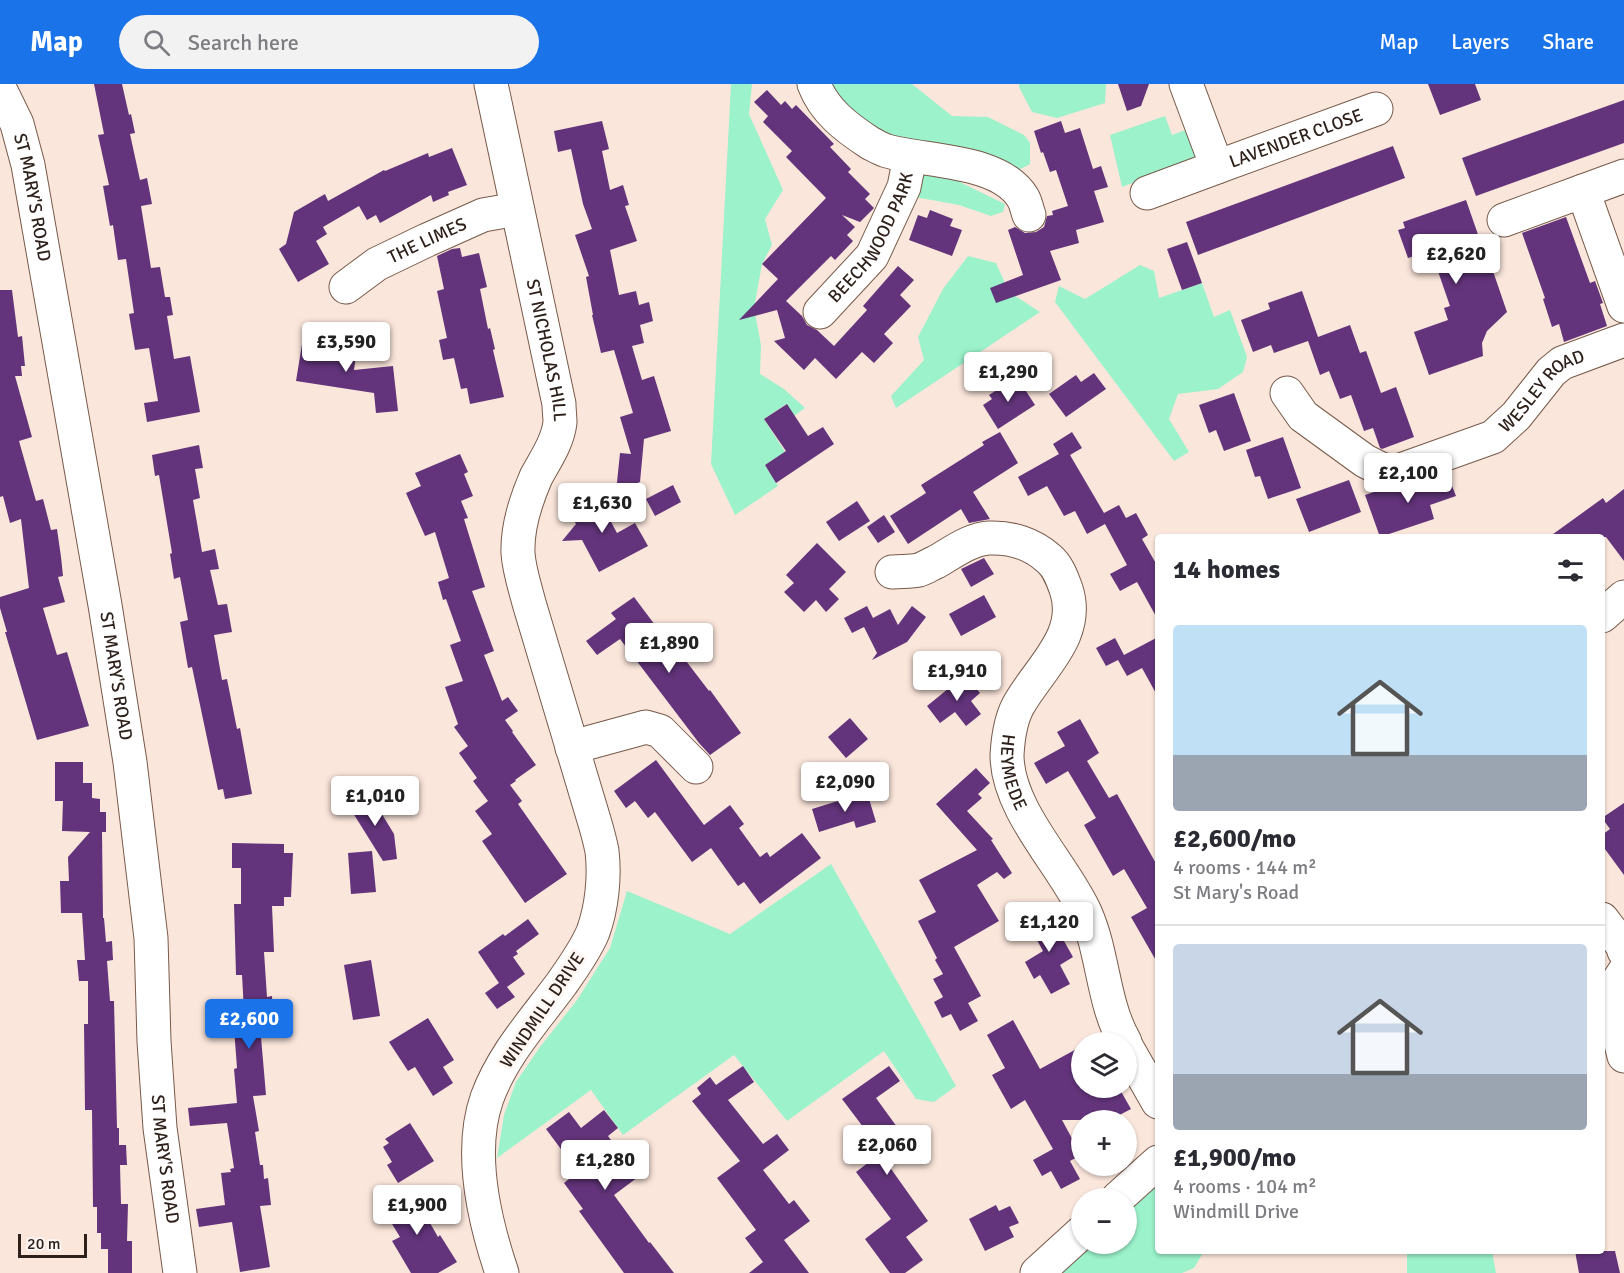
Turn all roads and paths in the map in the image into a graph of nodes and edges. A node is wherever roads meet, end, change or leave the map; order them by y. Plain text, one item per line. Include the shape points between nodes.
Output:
1 (491, 84) edge
2 (814, 84) edge
3 (1186, 84) edge
4 (0, 89) edge
5 (1376, 109) dead end
6 (910, 157) junction
7 (1217, 167) junction
8 (1624, 176) edge
9 (1583, 191) junction
10 (1147, 193) dead end
11 (517, 209) junction
12 (1029, 215) dead end
13 (1504, 220) dead end
14 (345, 287) dead end
15 (1624, 306) edge
16 (820, 312) dead end
17 (1624, 340) edge
18 (1287, 393) dead end
19 (892, 572) dead end
20 (1624, 597) edge
21 (1605, 613) edge
22 (572, 748) junction
23 (696, 767) dead end
24 (1605, 923) edge
25 (1624, 951) edge
26 (1624, 972) edge
27 (1119, 1032) edge
28 (1624, 1056) edge
29 (1137, 1064) edge
30 (1155, 1097) edge
31 (1155, 1165) edge
32 (1129, 1188) edge
33 (1071, 1242) edge
34 (180, 1273) edge
35 (502, 1273) edge
36 (1037, 1273) edge

1 - 11 street, ST NICHOLAS HILL
2 - 6 street, BEECHWOOD PARK via 840,122 884,150
3 - 7 street, LAVENDER CLOSE
4 - 34 street, ST MARY'S ROAD via 18,124 28,165 130,762 151,938 160,1128
5 - 7 street, LAVENDER CLOSE
6 - 12 street, BEECHWOOD PARK via 962,164 987,172 1009,183 1023,198
6 - 16 street, BEECHWOOD PARK via 904,187 872,256
7 - 10 street, LAVENDER CLOSE
8 - 9 street
9 - 13 street
9 - 15 street
11 - 14 street, THE LIMES via 483,215 427,240 377,264
11 - 22 street, ST NICHOLAS HILL via 560,422 526,506 518,552
17 - 18 street, WESLEY ROAD via 1562,363 1493,437 1395,472 1365,461 1303,416
19 - 27 street, HEYMEDE via 920,570 988,538 1024,543 1040,551 1062,577 1068,595 1066,632 1018,707 1011,725 1007,758 1010,777 1026,814 1084,911
20 - 21 street
22 - 23 street via 646,727 660,731
22 - 35 street, WINDMILL DRIVE via 602,850 600,905 593,932 579,959 508,1055 487,1098 480,1126 482,1194
24 - 25 street
26 - 28 street via 1613,989 1612,1007
29 - 30 street, HEYMEDE
31 - 32 street
33 - 36 street

